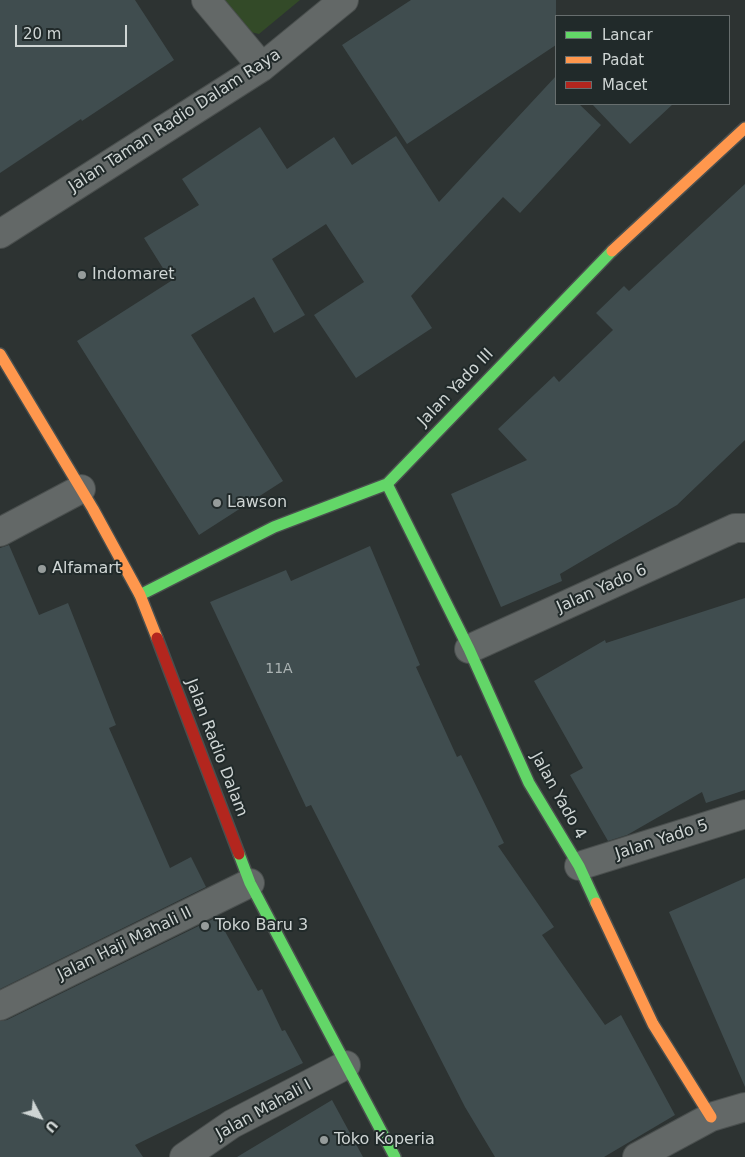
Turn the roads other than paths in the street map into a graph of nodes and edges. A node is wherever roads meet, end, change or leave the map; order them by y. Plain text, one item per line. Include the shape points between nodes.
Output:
1 (206, 0) edge
2 (344, 0) edge
3 (262, 67) junction
4 (745, 128) edge
5 (0, 234) edge
6 (0, 354) edge
7 (387, 484) junction
8 (81, 488) junction
9 (742, 524) edge
10 (0, 532) edge
11 (140, 595) junction
12 (469, 649) junction
13 (745, 814) edge
14 (579, 866) junction
15 (250, 883) junction
16 (0, 1006) edge
17 (346, 1065) junction
18 (745, 1107) edge
19 (711, 1117) junction
20 (184, 1157) edge
21 (395, 1157) edge
22 (637, 1157) edge

1 - 3 street
2 - 3 street, Jalan Taman Radio Dalam Raya
3 - 5 street, Jalan Taman Radio Dalam Raya
4 - 7 street, Jalan Yado III via 606,256
6 - 8 street, Jalan Radio Dalam
7 - 11 street, Jalan Yado III via 274,527
7 - 12 street, Jalan Yado 4
8 - 10 street
8 - 11 street, Jalan Radio Dalam
9 - 12 street, Jalan Yado 6
11 - 15 street, Jalan Radio Dalam
12 - 14 street, Jalan Yado 4 via 529,783
13 - 14 street, Jalan Yado 5
14 - 19 street, Jalan Yado 4 via 653,1024
15 - 16 street, Jalan Haji Mahali II
15 - 17 street, Jalan Radio Dalam
17 - 20 street, Jalan Mahali I via 232,1124
17 - 21 street, Jalan Radio Dalam
18 - 19 street
19 - 22 street

